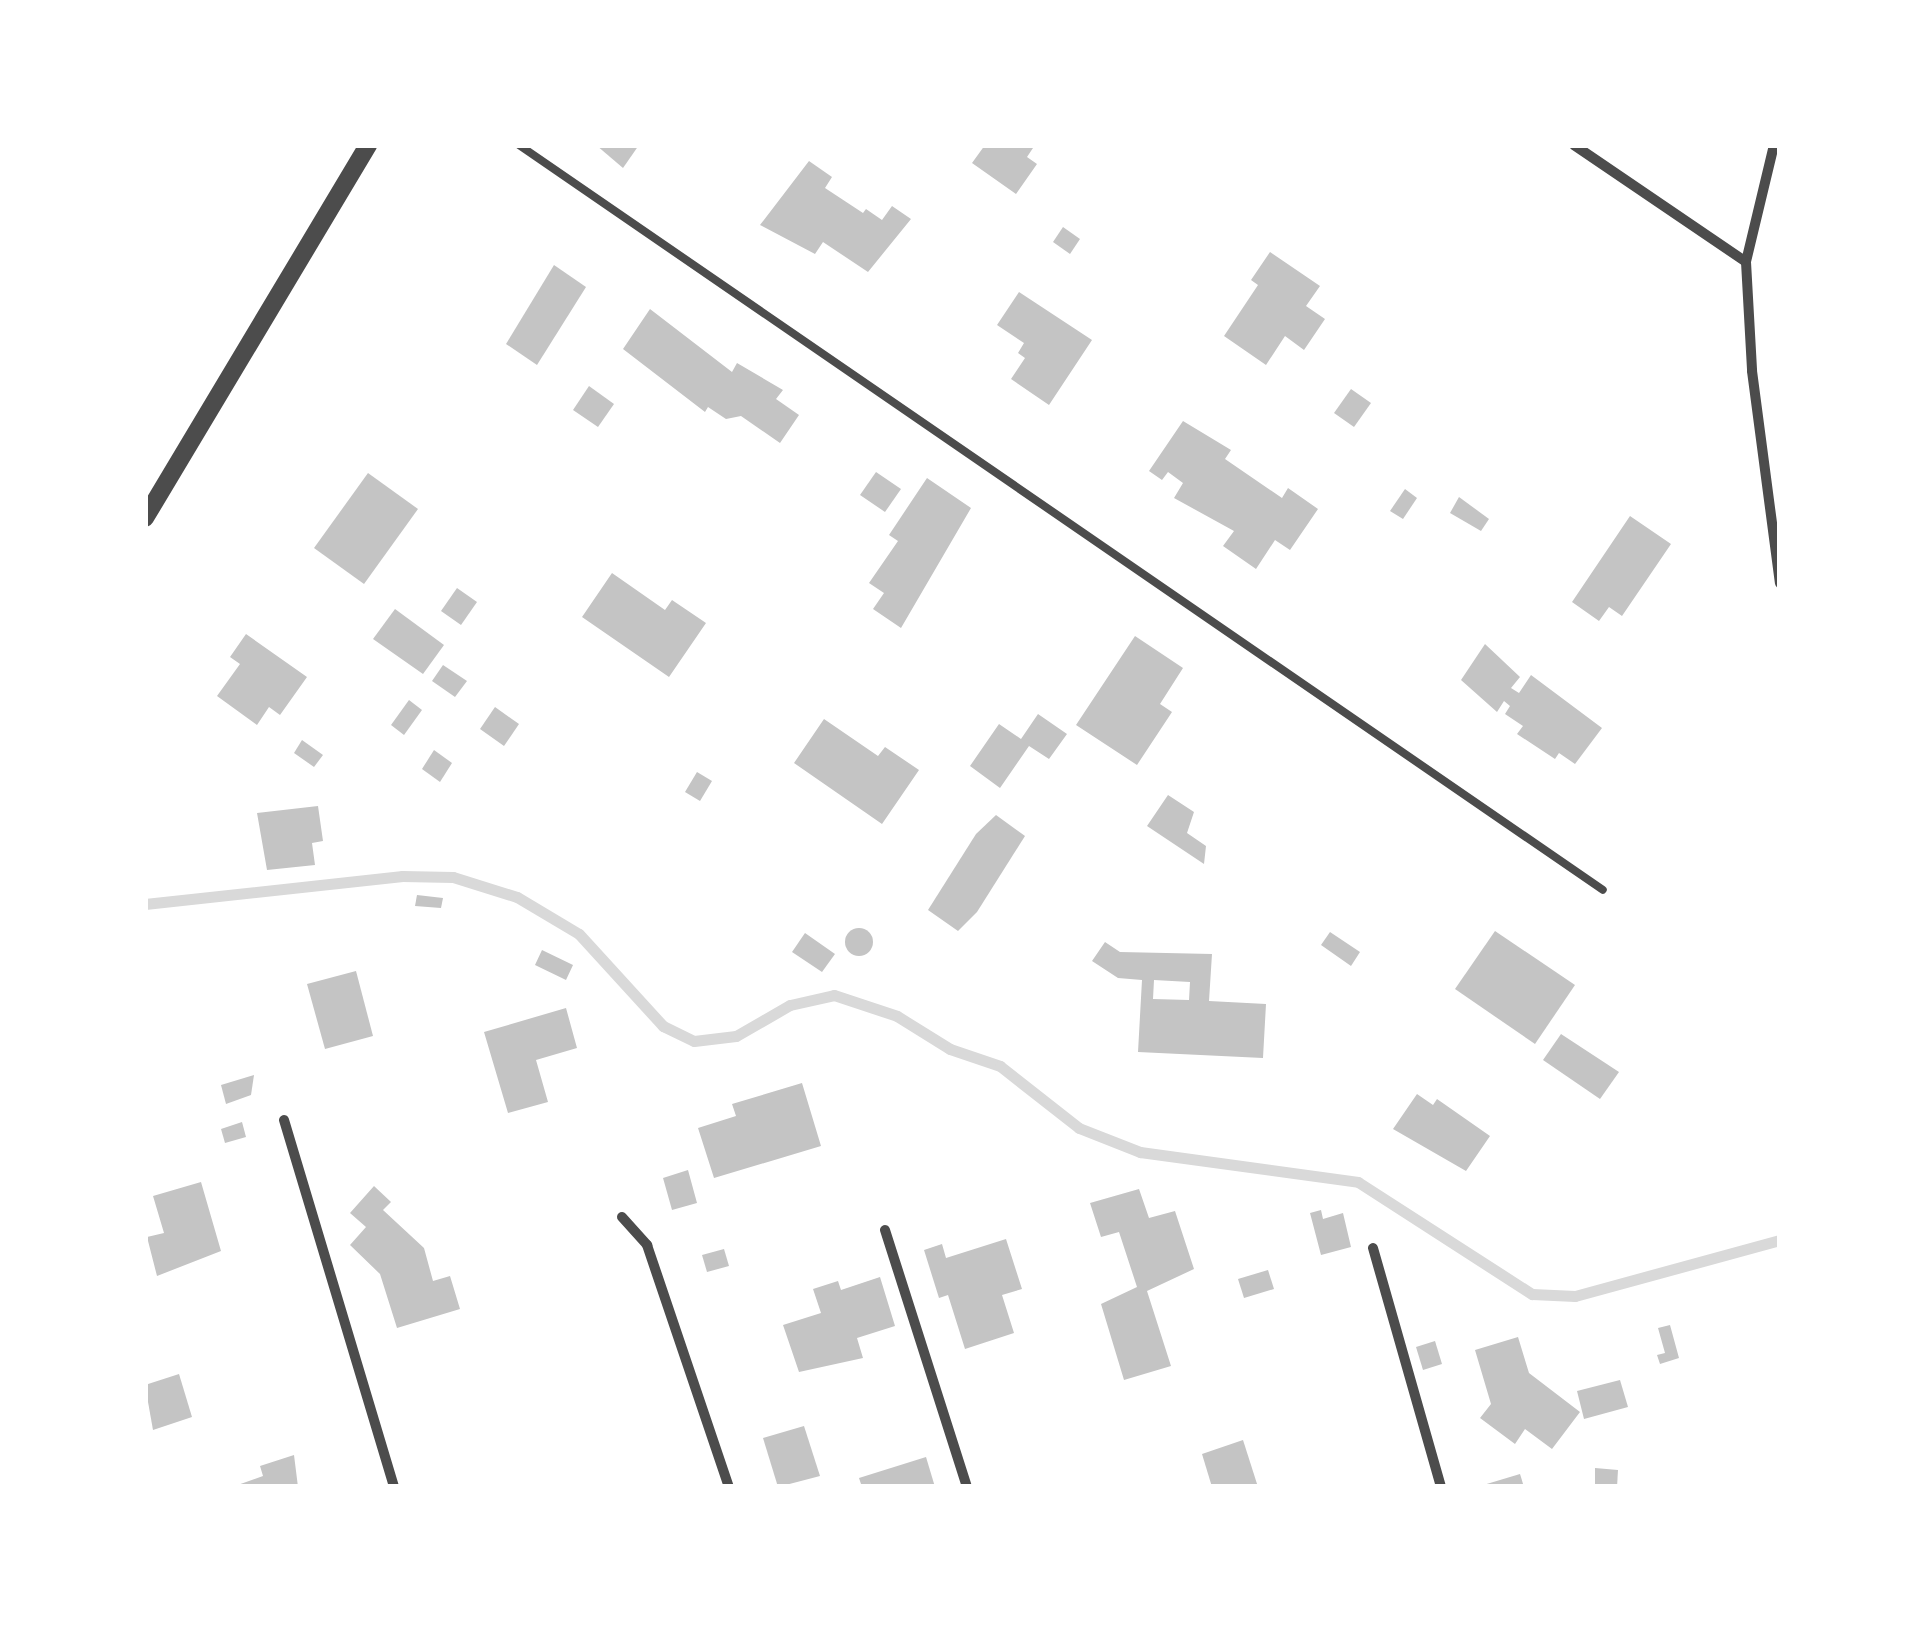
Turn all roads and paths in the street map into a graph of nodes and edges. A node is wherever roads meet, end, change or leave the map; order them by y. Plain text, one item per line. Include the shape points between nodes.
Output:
1 (368, 145) edge
2 (519, 145) edge
3 (1574, 145) edge
4 (1774, 145) edge
5 (1746, 262) junction
6 (145, 518) edge
7 (1780, 583) edge
8 (1604, 890) dead end
9 (284, 1120) dead end
10 (622, 1217) dead end
11 (885, 1230) dead end
12 (1372, 1248) dead end
13 (394, 1487) edge
14 (729, 1487) edge
15 (967, 1487) edge
16 (1442, 1487) edge

1 - 6 street
2 - 8 lane
3 - 5 street
4 - 5 street
5 - 7 street via 1752,371
9 - 13 street
10 - 14 street via 646,1245
11 - 15 street
12 - 16 street

